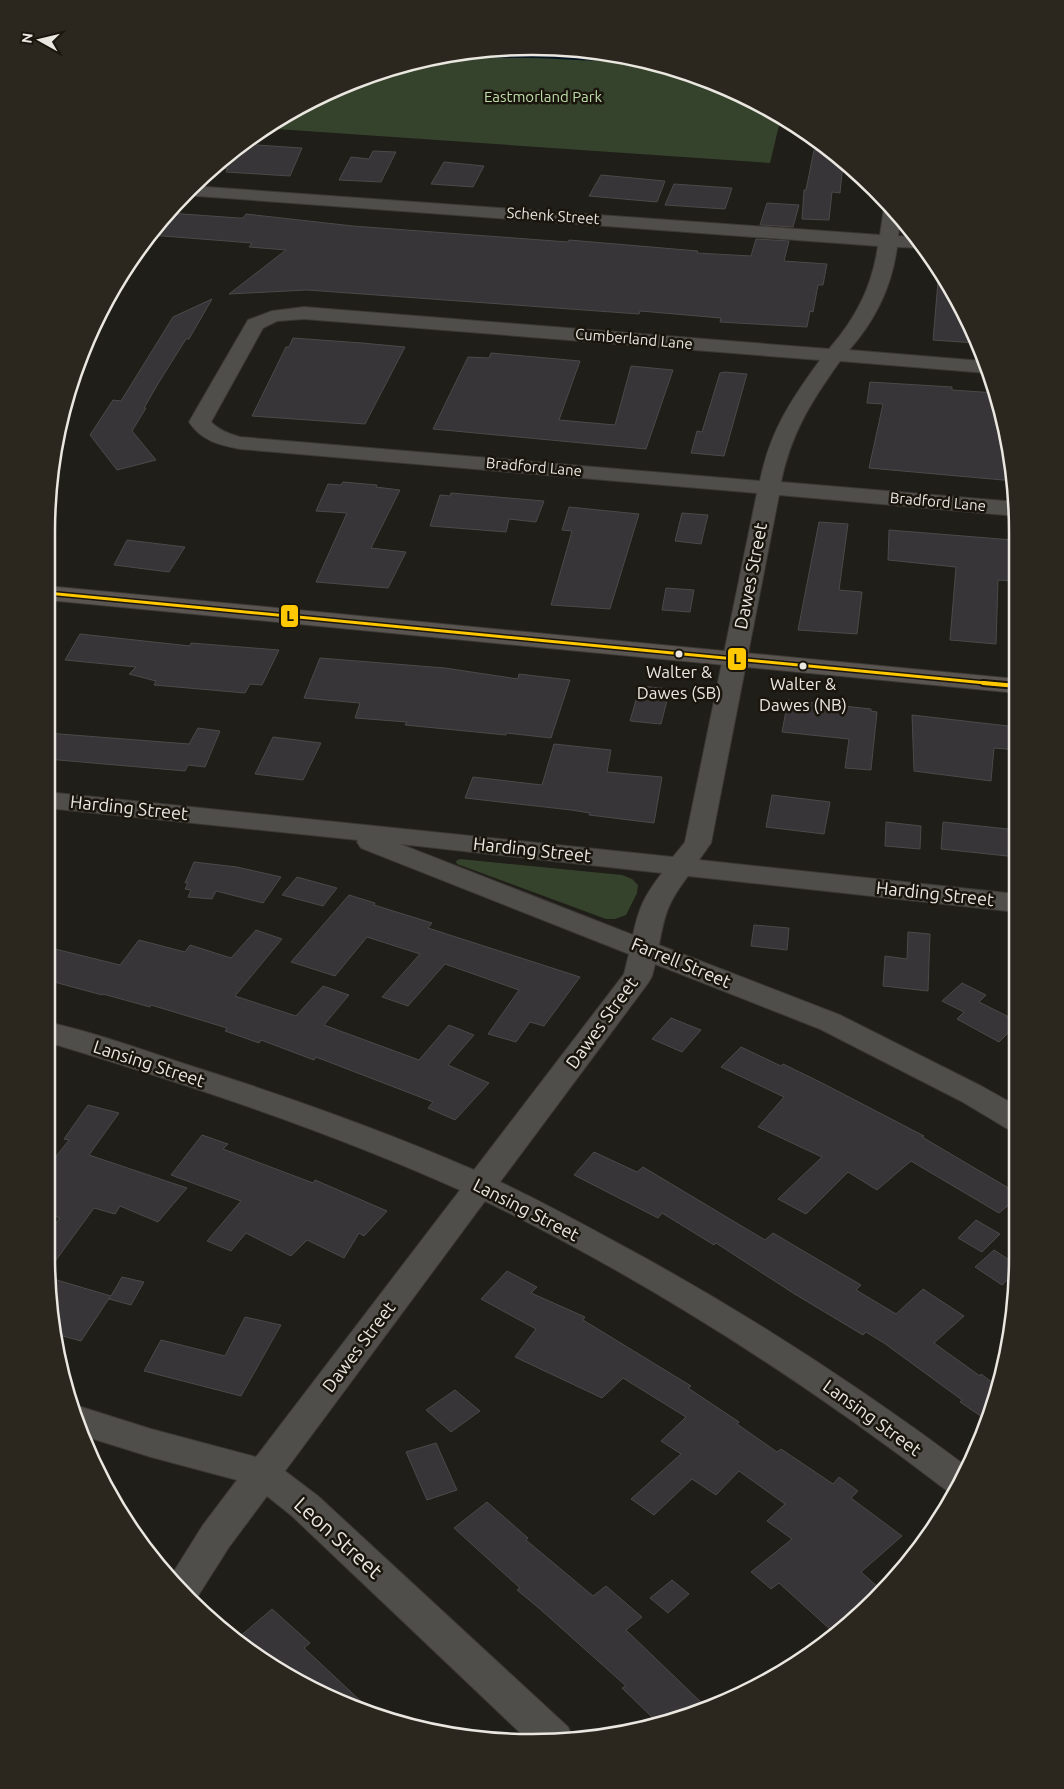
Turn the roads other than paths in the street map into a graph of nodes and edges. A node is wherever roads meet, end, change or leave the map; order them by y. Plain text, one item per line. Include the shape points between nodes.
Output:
1 (198, 192) edge
2 (891, 217) edge
3 (888, 241) junction
4 (910, 242) edge
5 (283, 314) joint
6 (834, 355) junction
7 (979, 367) edge
8 (768, 487) junction
9 (1008, 508) edge
10 (55, 594) edge
11 (736, 659) junction
12 (1009, 685) edge
13 (55, 801) edge
14 (336, 829) junction
15 (681, 866) junction
16 (1009, 902) edge
17 (644, 949) junction
18 (55, 1034) edge
19 (1009, 1115) edge
20 (481, 1186) junction
21 (84, 1422) edge
22 (263, 1473) junction
23 (955, 1477) edge
24 (186, 1585) edge
25 (548, 1733) edge

1 - 3 street, Schenk Street
2 - 3 street, Dawes Street
3 - 4 street, Schenk Street
3 - 6 street, Dawes Street via 881,278 868,309 856,330
5 - 6 street, Cumberland Lane via 304,313
5 - 8 street, Bradford Lane via 263,318 255,324 200,422 208,431 240,442
6 - 7 street, Cumberland Lane
6 - 8 street, Dawes Street via 799,404 776,454
8 - 9 street, Bradford Lane
8 - 11 street, Dawes Street
10 - 11 street
11 - 12 street
11 - 15 street, Dawes Street via 698,843
13 - 14 street, Harding Street
14 - 15 street, Harding Street
14 - 17 street, Farrell Street
15 - 16 street, Harding Street
15 - 17 street, Dawes Street via 652,910
17 - 19 street, Farrell Street via 830,1022
17 - 20 street, Dawes Street via 638,976
18 - 20 street, Lansing Street via 254,1098 375,1142
20 - 22 street, Dawes Street
20 - 23 street, Lansing Street via 650,1275 765,1343
21 - 22 street, Leon Street
22 - 24 street, Dawes Street via 216,1536
22 - 25 street, Leon Street via 305,1506

